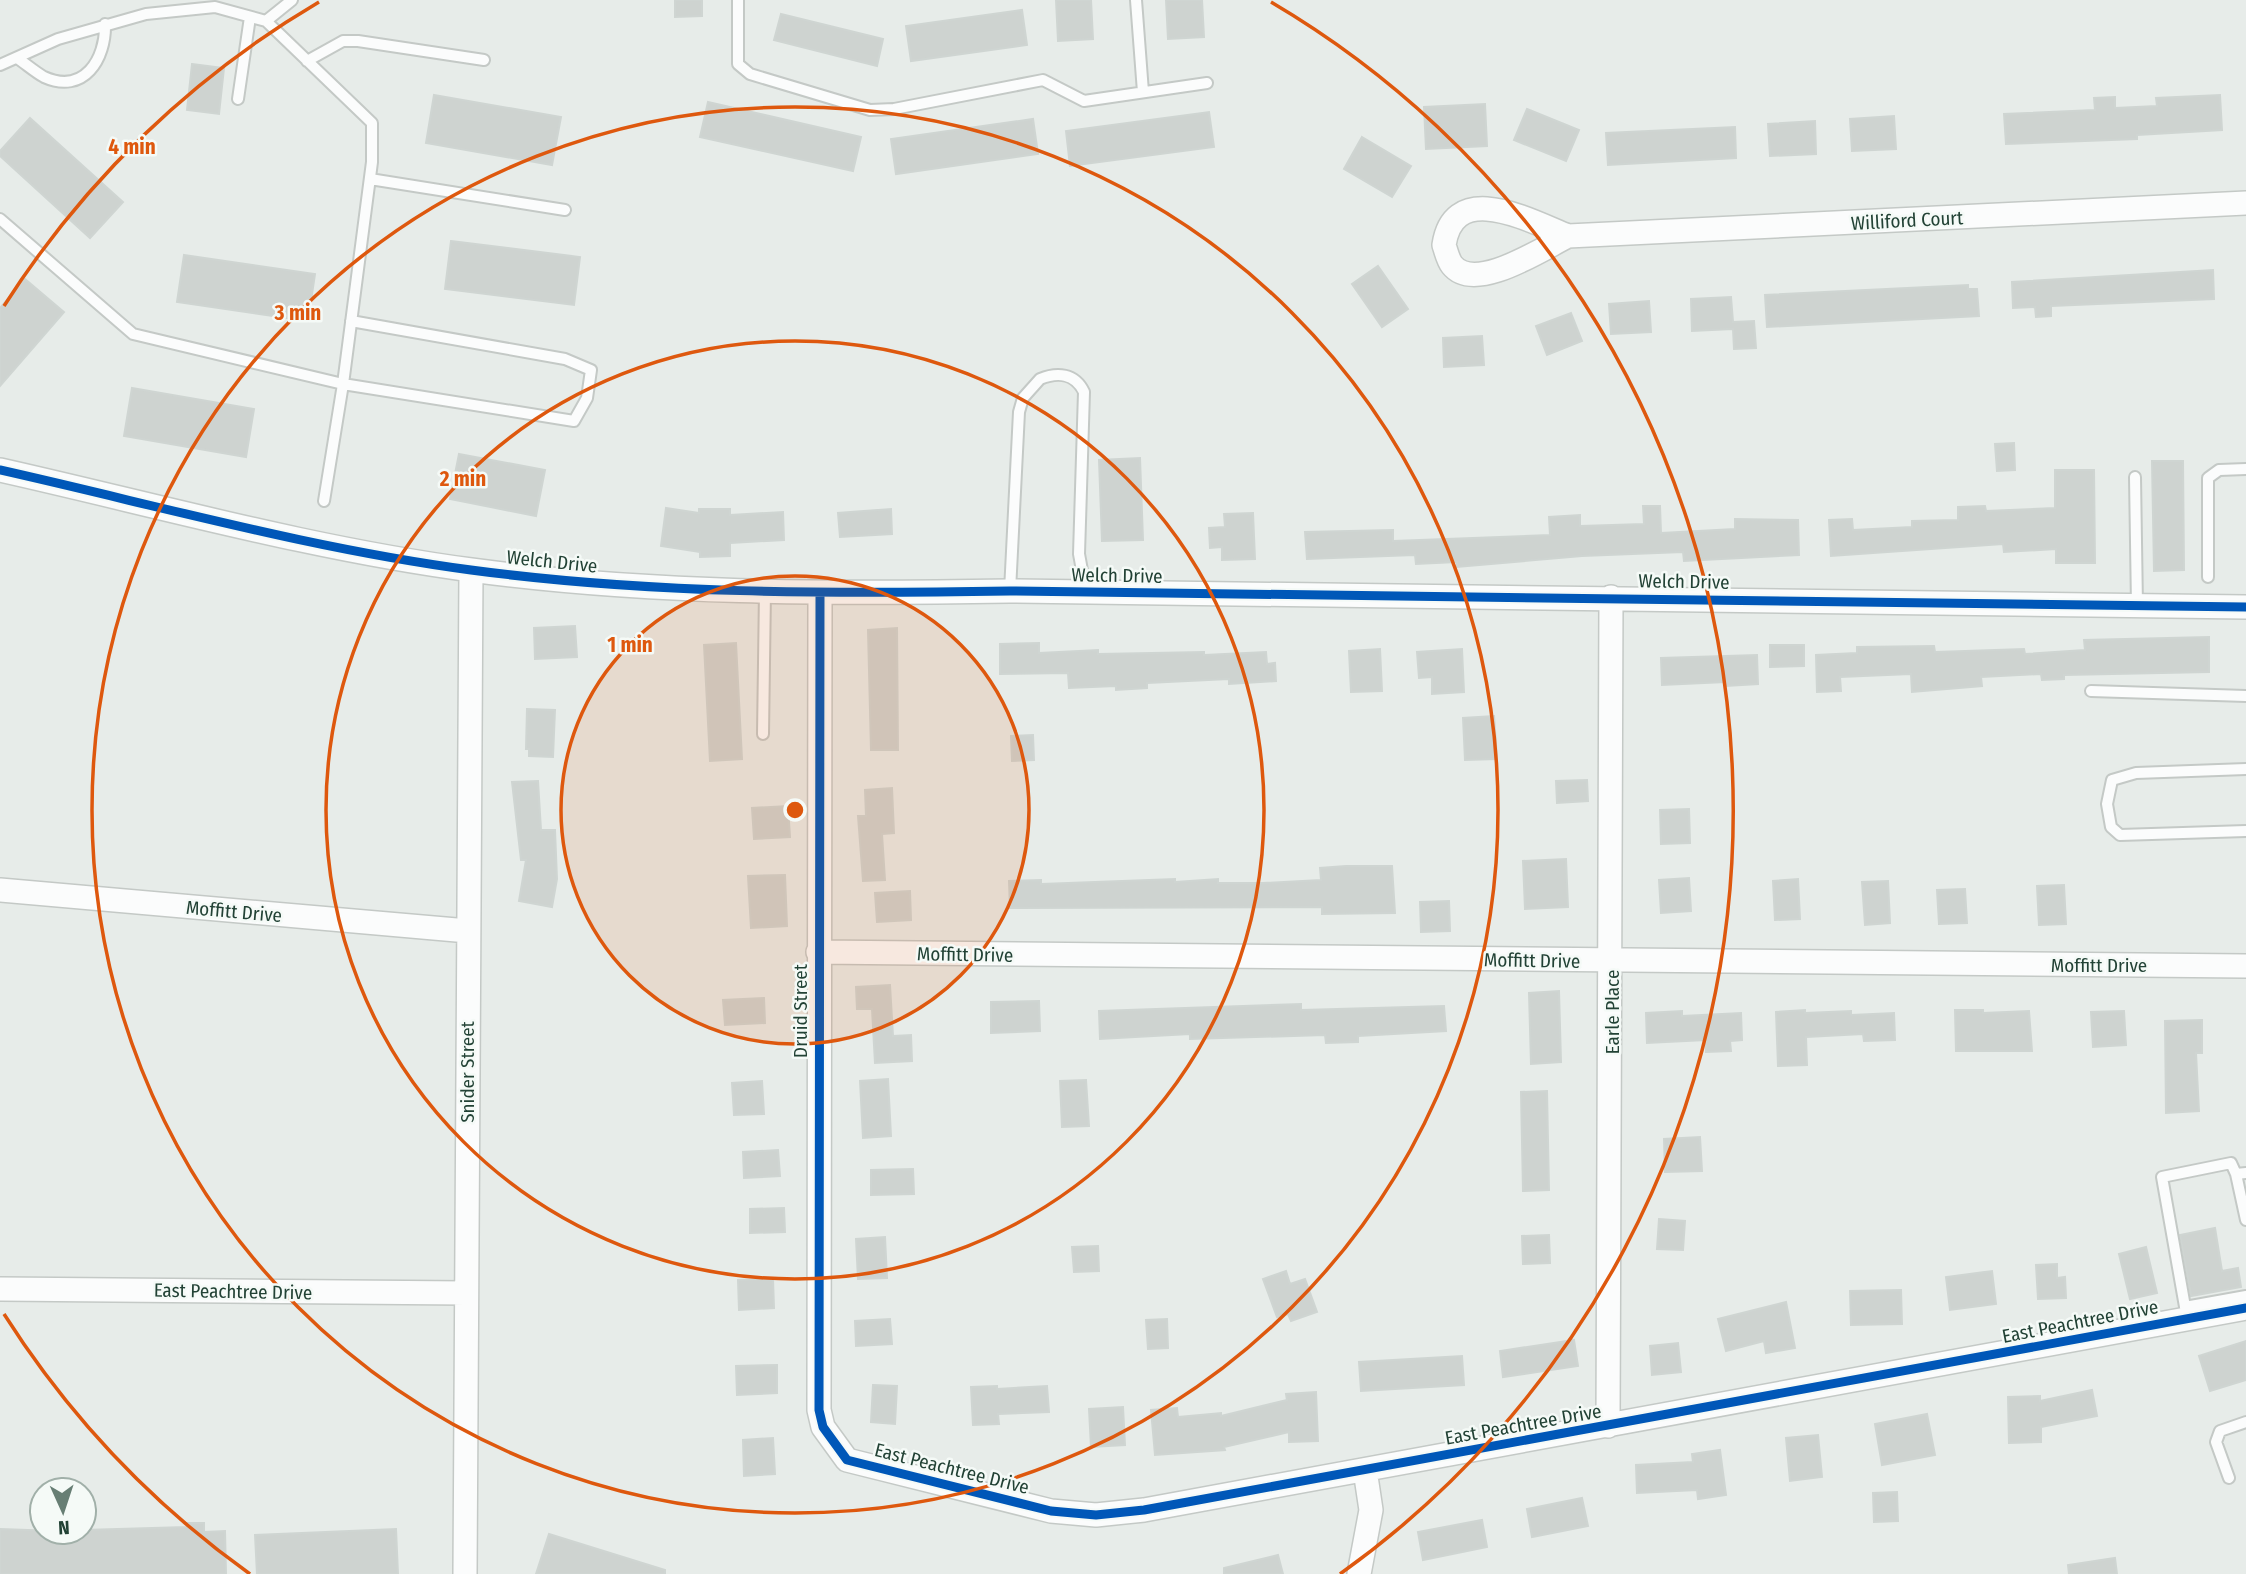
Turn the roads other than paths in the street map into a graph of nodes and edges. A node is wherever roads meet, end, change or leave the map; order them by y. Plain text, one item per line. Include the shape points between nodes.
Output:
1 (292, 0) edge
2 (738, 0) edge
3 (1136, 0) edge
4 (250, 17) junction
5 (266, 21) junction
6 (105, 24) junction
7 (17, 58) junction
8 (484, 60) dead end
9 (307, 61) junction
10 (0, 65) edge
11 (1207, 83) dead end
12 (1143, 92) junction
13 (238, 99) dead end
14 (370, 179) junction
15 (2246, 203) edge
16 (565, 209) dead end
17 (0, 219) edge
18 (1568, 236) junction
19 (351, 321) junction
20 (343, 384) junction
21 (2246, 469) edge
22 (0, 470) edge
23 (2135, 477) dead end
24 (324, 501) dead end
25 (471, 570) junction
26 (2208, 577) dead end
27 (765, 591) junction
28 (1010, 591) junction
29 (1086, 592) junction
30 (820, 594) junction
31 (1611, 597) junction
32 (2137, 606) junction
33 (2246, 607) edge
34 (2091, 691) dead end
35 (2246, 696) edge
36 (763, 734) dead end
37 (2246, 769) edge
38 (2246, 831) edge
39 (0, 890) edge
40 (467, 932) junction
41 (818, 952) junction
42 (1612, 961) junction
43 (2246, 966) edge
44 (2241, 1173) edge
45 (2246, 1220) edge
46 (0, 1289) edge
47 (466, 1293) junction
48 (2246, 1296) edge
49 (2246, 1308) edge
50 (2186, 1313) junction
51 (2246, 1422) edge
52 (1608, 1426) junction
53 (823, 1427) joint
54 (1365, 1470) junction
55 (2229, 1478) dead end
56 (465, 1574) edge
57 (1359, 1574) edge

1 - 5 lane
2 - 12 lane via 738,64 750,75 870,110 1042,80 1084,101
3 - 12 lane
4 - 5 lane
4 - 6 lane via 215,7 146,14
4 - 13 lane
5 - 9 lane
6 - 7 lane
6 - 7 lane via 98,63 79,79 59,82
7 - 10 lane
8 - 9 lane via 343,41
9 - 14 lane via 372,123
11 - 12 lane
14 - 16 lane
14 - 19 lane
15 - 18 street, Williford Court
17 - 20 lane via 133,334
18 - 18 street, Williford Court via 1522,261 1476,275 1463,274 1452,265 1444,244 1452,222 1469,210 1480,209 1506,210
19 - 20 lane
19 - 20 lane via 565,359 591,370 587,398 574,421
20 - 24 lane
21 - 26 lane via 2219,470 2208,478
22 - 25 street, Welch Drive via 330,547
23 - 32 lane
25 - 27 street, Welch Drive via 598,584
25 - 40 street, Snider Street
27 - 30 street, Welch Drive
27 - 36 lane
28 - 29 street, Welch Drive
28 - 29 lane via 1020,407 1040,379 1062,374 1080,383 1084,392 1079,554
28 - 30 street, Welch Drive
29 - 31 street, Welch Drive
30 - 41 street, Druid Street
31 - 32 street, Welch Drive
31 - 42 street, Earle Place
32 - 33 street, Welch Drive
34 - 35 lane
37 - 38 lane via 2136,773 2112,780 2108,804 2110,827 2120,835
39 - 40 street, Moffitt Drive
40 - 47 street, Snider Street
41 - 42 street, Moffitt Drive
41 - 53 street, Druid Street via 819,1410
42 - 43 street, Moffitt Drive
42 - 52 street, Earle Place
44 - 45 lane
44 - 50 lane via 2231,1163 2162,1177
46 - 47 street, East Peachtree Drive
47 - 56 street, Snider Street
48 - 50 lane
49 - 50 street, East Peachtree Drive
50 - 52 street, East Peachtree Drive
51 - 55 lane via 2220,1432 2216,1442
52 - 54 street, East Peachtree Drive
53 - 54 street, East Peachtree Drive via 847,1461 1051,1511 1096,1516
54 - 57 street via 1371,1510

